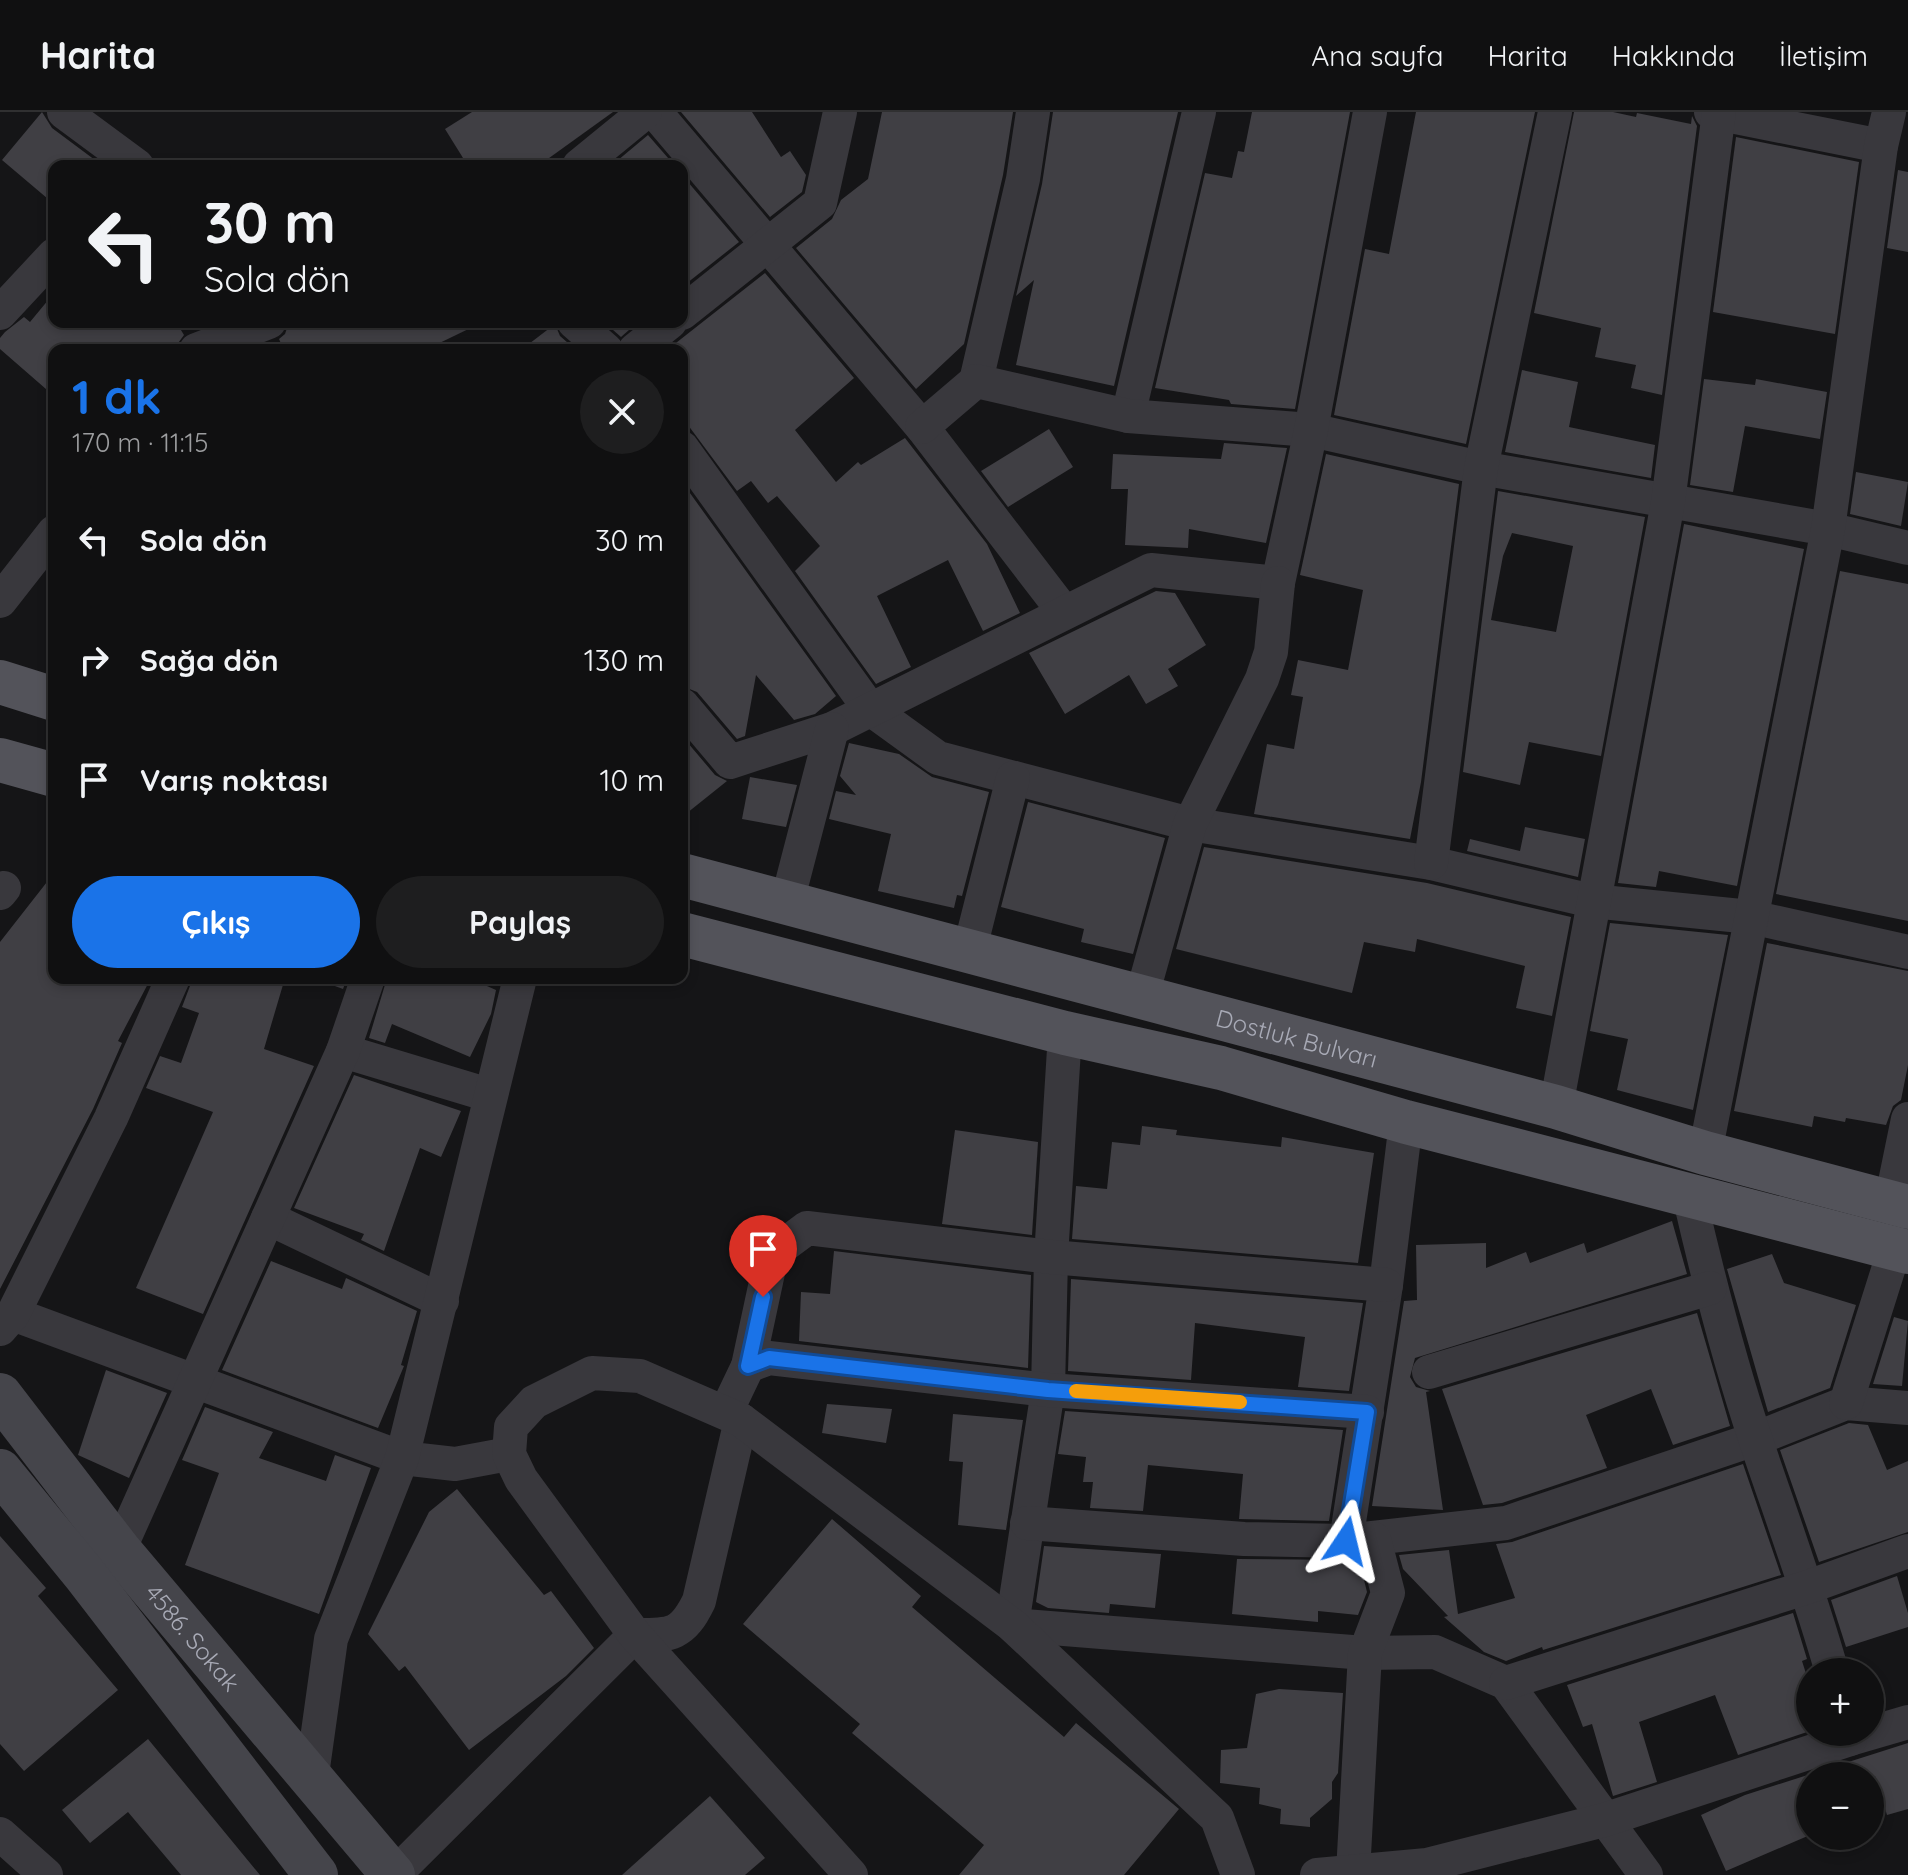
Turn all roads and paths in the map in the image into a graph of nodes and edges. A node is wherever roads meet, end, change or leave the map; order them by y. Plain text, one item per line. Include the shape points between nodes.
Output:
1 (64, 112) edge
2 (645, 112) edge
3 (655, 112) edge
4 (840, 112) edge
5 (1033, 112) edge
6 (1199, 112) edge
7 (1370, 112) edge
8 (1555, 112) edge
9 (1716, 112) edge
10 (1889, 112) edge
11 (1881, 146) junction
12 (129, 160) edge
13 (586, 160) edge
14 (766, 246) junction
15 (48, 261) edge
16 (688, 308) edge
17 (0, 313) edge
18 (247, 328) edge
19 (581, 328) edge
20 (662, 328) edge
21 (196, 342) edge
22 (599, 344) edge
23 (642, 344) edge
24 (976, 381) junction
25 (1128, 416) junction
26 (922, 427) junction
27 (1311, 430) junction
28 (688, 456) edge
29 (1481, 468) junction
30 (1668, 502) junction
31 (1828, 529) junction
32 (48, 540) edge
33 (1908, 548) edge
34 (1278, 583) junction
35 (0, 601) edge
36 (1064, 612) junction
37 (0, 682) edge
38 (48, 697) edge
39 (869, 708) junction
40 (688, 712) edge
41 (832, 729) junction
42 (0, 760) edge
43 (48, 773) edge
44 (1013, 778) junction
45 (0, 784) edge
46 (48, 784) edge
47 (1190, 824) junction
48 (1431, 863) junction
49 (688, 877) edge
50 (1592, 901) junction
51 (787, 902) junction
52 (1751, 917) junction
53 (688, 936) edge
54 (969, 952) junction
55 (1908, 952) edge
56 (170, 984) edge
57 (366, 984) edge
58 (518, 984) edge
59 (1141, 999) junction
60 (1065, 1033) junction
61 (343, 1051) junction
62 (489, 1095) junction
63 (1556, 1107) junction
64 (1908, 1119) edge
65 (1406, 1122) junction
66 (1705, 1153) junction
67 (1689, 1195) junction
68 (268, 1218) junction
69 (1901, 1227) edge
70 (1051, 1257) junction
71 (1386, 1285) junction
72 (1710, 1288) junction
73 (442, 1301) junction
74 (6, 1321) edge
75 (748, 1366) junction
76 (1429, 1372) dead end
77 (194, 1383) junction
78 (1048, 1390) junction
79 (0, 1395) edge
80 (1846, 1403) junction
81 (1908, 1408) edge
82 (1367, 1412) junction
83 (734, 1416) junction
84 (1755, 1439) junction
85 (509, 1454) junction
86 (402, 1458) junction
87 (0, 1471) edge
88 (1027, 1523) junction
89 (1360, 1540) junction
90 (119, 1550) junction
91 (1908, 1551) edge
92 (1808, 1587) junction
93 (1012, 1625) junction
94 (635, 1635) junction
95 (1365, 1653) junction
96 (1828, 1658) edge
97 (1506, 1683) junction
98 (1908, 1722) edge
99 (1884, 1728) edge
100 (1820, 1746) edge
101 (311, 1782) junction
102 (1604, 1820) junction
103 (0, 1834) edge
104 (1426, 1870) edge
105 (1353, 1873) junction
106 (46, 1875) edge
107 (316, 1875) edge
108 (394, 1875) edge
109 (851, 1875) edge
110 (1238, 1875) edge
111 (1317, 1875) edge
112 (1646, 1875) edge

1 - 12 street
2 - 13 street
3 - 14 street
4 - 14 street via 820,203
5 - 24 street via 1023,179
6 - 25 street
7 - 27 street
8 - 29 street
9 - 11 street
9 - 30 street
10 - 11 street
11 - 31 street
14 - 16 street
14 - 26 street
15 - 17 street
18 - 21 street
19 - 22 street
20 - 23 street
24 - 25 street
24 - 26 street
25 - 27 street
26 - 36 street
27 - 29 street
27 - 34 street
28 - 39 street
29 - 30 street
29 - 48 street
30 - 31 street
30 - 50 street
31 - 33 street
31 - 52 street
32 - 35 street
34 - 36 street via 1151,570
34 - 47 street via 1276,630 1262,679
36 - 39 street
37 - 38 main road
39 - 41 street
39 - 44 street via 938,758
40 - 41 street via 730,762
41 - 51 street
42 - 43 main road
44 - 47 street
44 - 54 street
45 - 46 main road
47 - 48 street
47 - 59 street
48 - 50 street
49 - 51 main road, Dostluk Bulvarı
50 - 52 street
50 - 63 street
51 - 54 main road, Dostluk Bulvarı
52 - 55 street
52 - 66 street
53 - 60 main road, Dostluk Bulvarı
54 - 59 main road, Dostluk Bulvarı
56 - 74 street via 111,1118
57 - 61 street
58 - 62 street
59 - 63 main road, Dostluk Bulvarı
60 - 65 main road, Dostluk Bulvarı via 1221,1068
60 - 70 street
61 - 62 street
61 - 68 street
62 - 73 street
63 - 66 main road, Dostluk Bulvarı
64 - 69 street
65 - 67 main road, Dostluk Bulvarı
65 - 71 street
66 - 69 main road, Dostluk Bulvarı
67 - 69 main road, Dostluk Bulvarı
67 - 72 street
68 - 73 street
68 - 77 street
69 - 80 street
70 - 71 street
70 - 75 street via 807,1228 772,1254
70 - 78 street
71 - 82 street
72 - 76 street
72 - 84 street
73 - 86 street
74 - 77 street
75 - 78 street via 769,1358
75 - 83 street
77 - 86 street
77 - 90 street
78 - 82 street
78 - 88 street
79 - 90 main road, 4586. Sokak
80 - 81 street
80 - 84 street
82 - 89 street
83 - 85 street via 640,1376 592,1373 534,1402 511,1427
83 - 93 street
83 - 94 street via 693,1612 688,1623 669,1635
84 - 89 street via 1506,1523
84 - 92 street
85 - 86 street via 455,1464
85 - 94 street via 521,1479
86 - 101 street via 331,1639
87 - 107 main road, 4586. Sokak
88 - 89 street via 1244,1539
88 - 93 street
89 - 95 street via 1388,1593
90 - 101 main road, 4586. Sokak
91 - 92 street
92 - 96 street
92 - 97 street
93 - 95 street
93 - 110 street via 1217,1818
94 - 108 street
94 - 109 street
95 - 97 street via 1435,1652
95 - 105 street
97 - 102 street
98 - 99 street
100 - 102 street
101 - 108 main road, 4586. Sokak
102 - 104 street
102 - 112 street
103 - 106 street
104 - 105 street
105 - 111 street

